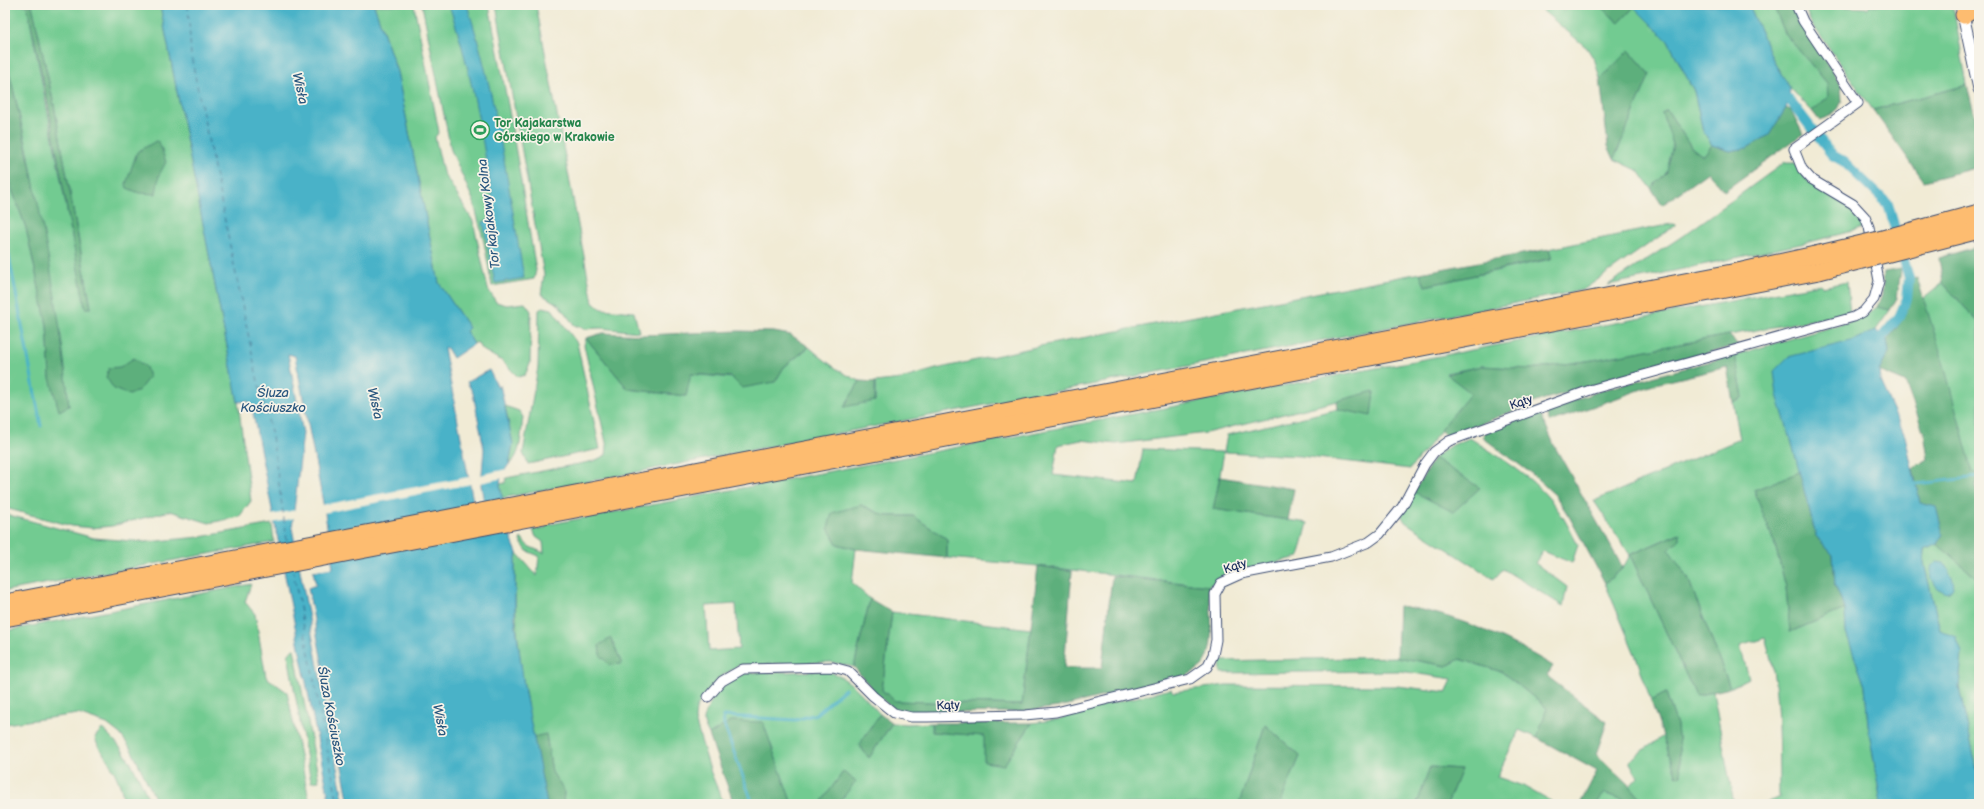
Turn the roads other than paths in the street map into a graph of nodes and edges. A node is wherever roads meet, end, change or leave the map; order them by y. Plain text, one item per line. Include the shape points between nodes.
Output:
1 (1796, 5) edge
2 (1979, 6) edge
3 (1968, 13) edge
4 (1979, 89) edge
5 (1979, 213) edge
6 (1979, 230) edge
7 (540, 508) junction
8 (235, 567) junction
9 (5, 603) edge
10 (5, 618) edge
11 (708, 697) dead end

1 - 11 street, Kąty via 1803,21 1858,103 1794,149 1802,169 1811,178 1853,204 1869,227 1880,281 1874,299 1863,312 1854,317 1593,389 1449,441 1434,452 1402,507 1380,534 1369,542 1331,557 1241,574 1221,583 1215,594 1216,640 1213,655 1207,667 1190,679 1056,712 1025,715 911,717 894,713 872,696 848,671 828,666 743,669 722,681
2 - 3 highway
3 - 4 street
5 - 7 highway, bridge via 1886,238 1742,271
6 - 7 highway, bridge via 1819,271
7 - 8 highway
8 - 9 highway
8 - 10 highway

